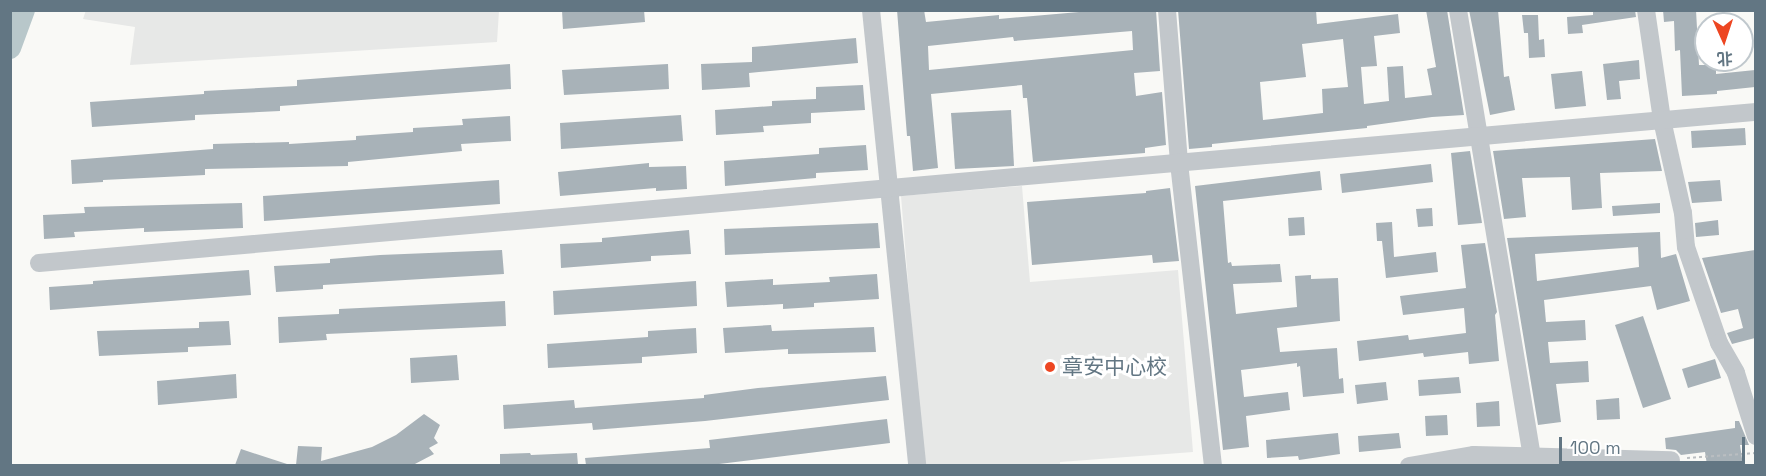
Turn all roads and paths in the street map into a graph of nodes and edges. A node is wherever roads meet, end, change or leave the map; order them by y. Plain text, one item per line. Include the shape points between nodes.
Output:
1 (871, 10) edge
2 (1167, 10) edge
3 (1458, 10) edge
4 (1646, 10) edge
5 (1755, 112) edge
6 (1662, 120) junction
7 (1478, 136) junction
8 (1179, 163) junction
9 (889, 189) junction
10 (39, 263) dead end
11 (1755, 436) edge
12 (1755, 453) edge
13 (1532, 457) junction
14 (1671, 460) joint
15 (917, 465) edge
16 (1213, 465) edge
17 (1409, 465) edge

1 - 9 street
2 - 8 street
3 - 7 street
4 - 6 street
5 - 6 street
6 - 7 street
6 - 11 street via 1683,213 1686,247 1719,343 1736,373
7 - 8 street
7 - 13 street
8 - 9 street
8 - 16 street
9 - 10 street
9 - 15 street
12 - 14 path
13 - 14 street
13 - 17 street via 1474,455

